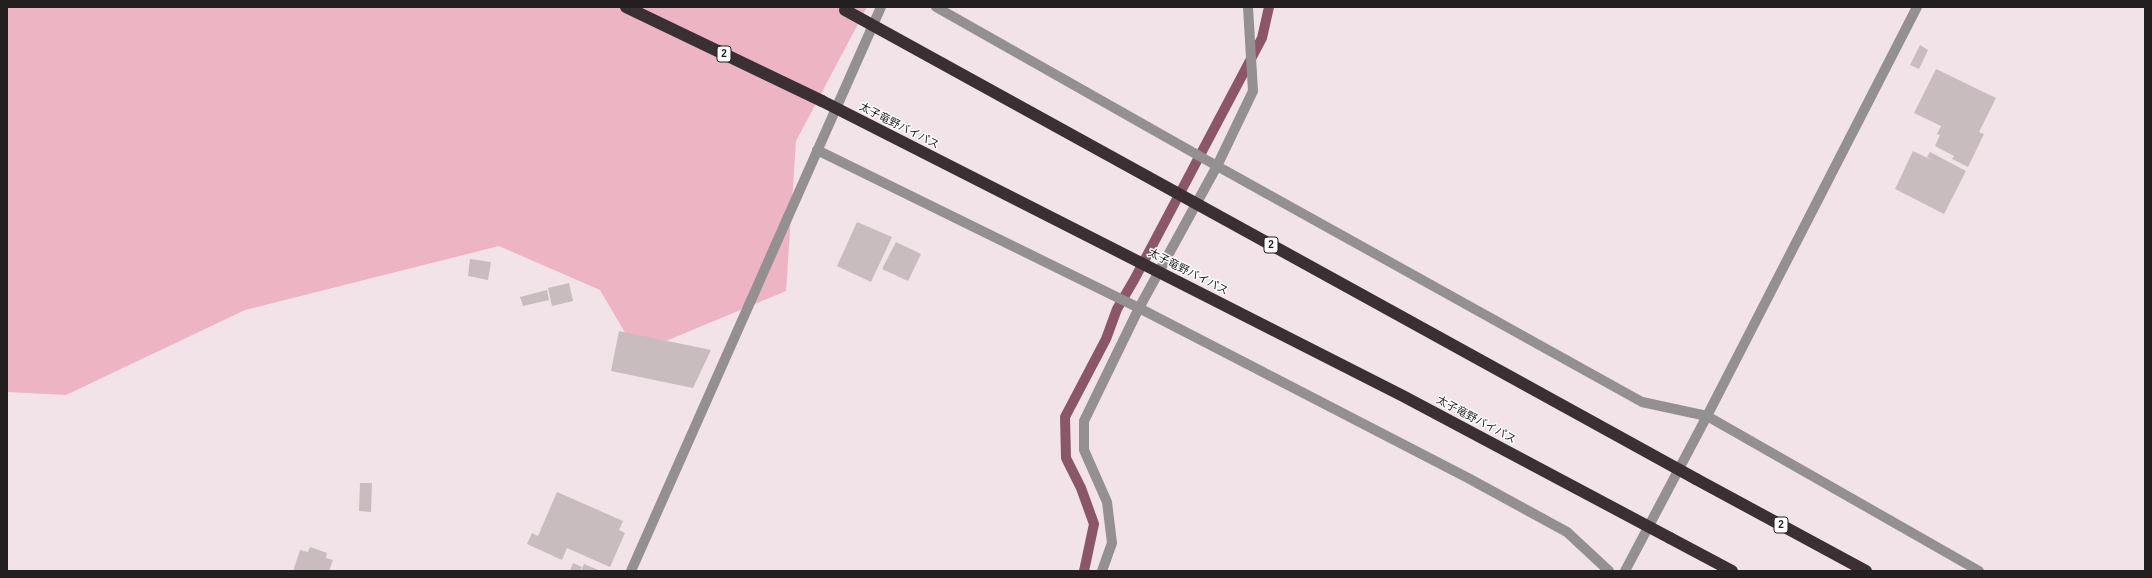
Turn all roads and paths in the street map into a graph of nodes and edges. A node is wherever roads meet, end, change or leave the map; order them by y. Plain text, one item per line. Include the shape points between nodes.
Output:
1 (626, 7) edge
2 (881, 7) edge
3 (936, 7) edge
4 (1248, 7) edge
5 (1916, 7) edge
6 (842, 8) edge
7 (818, 150) junction
8 (1217, 166) junction
9 (1139, 308) junction
10 (1707, 416) junction
11 (631, 571) edge
12 (1102, 571) edge
13 (1609, 571) edge
14 (1625, 571) edge
15 (1732, 571) edge
16 (1866, 571) edge
17 (1979, 571) edge

1 - 15 highway, 太子竜野バイパス / 2, bridge via 822,101 1403,396
2 - 7 street
3 - 8 street
4 - 8 street via 1253,91
5 - 10 street
6 - 16 highway, 2, bridge
7 - 9 street
7 - 11 street
8 - 9 street
8 - 10 street via 1642,402
9 - 12 street via 1084,421 1084,450 1107,502 1112,543
9 - 13 street via 1567,532
10 - 14 street
10 - 17 street

